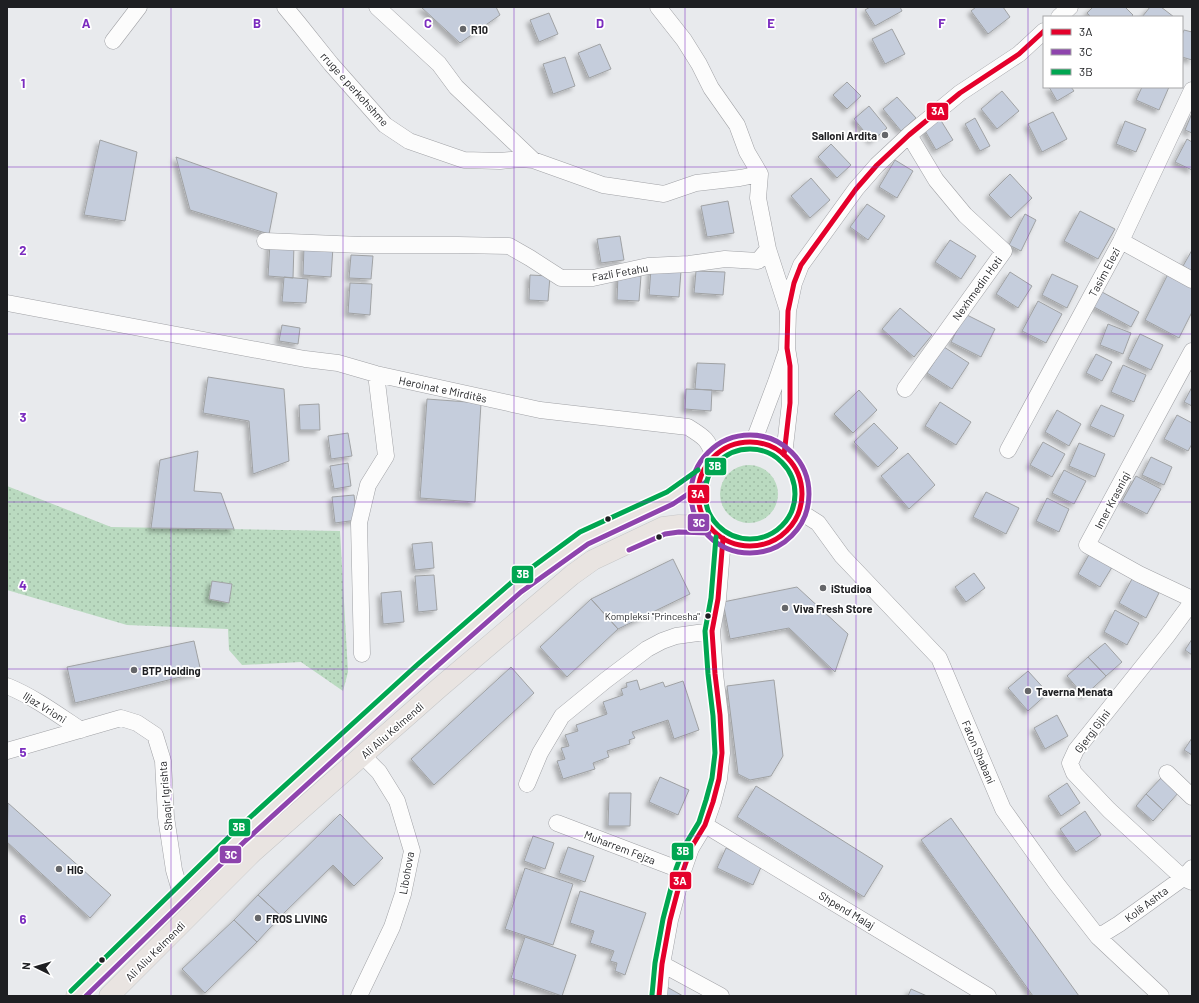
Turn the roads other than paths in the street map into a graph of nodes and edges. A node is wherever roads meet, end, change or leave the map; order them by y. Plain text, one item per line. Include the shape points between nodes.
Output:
1 (139, 7) edge
2 (285, 7) edge
3 (377, 7) edge
4 (658, 7) edge
5 (1070, 7) edge
6 (1060, 16) edge
7 (1043, 32) edge
8 (113, 41) dead end
9 (1192, 90) edge
10 (909, 135) junction
11 (533, 160) junction
12 (760, 174) junction
13 (1121, 240) junction
14 (265, 241) dead end
15 (768, 249) junction
16 (1192, 280) edge
17 (7, 303) edge
18 (788, 311) junction
19 (787, 348) junction
20 (1192, 351) edge
21 (376, 374) junction
22 (905, 389) dead end
23 (753, 443) junction
24 (1008, 450) dead end
25 (784, 455) junction
26 (714, 457) junction
27 (702, 476) junction
28 (799, 511) junction
29 (716, 532) junction
30 (1192, 599) edge
31 (1192, 602) edge
32 (712, 631) junction
33 (362, 654) dead end
34 (7, 686) edge
35 (81, 730) junction
36 (7, 751) edge
37 (363, 756) junction
38 (1167, 773) dead end
39 (527, 784) dead end
40 (1192, 798) edge
41 (557, 823) dead end
42 (705, 824) junction
43 (683, 871) junction
44 (1189, 876) edge
45 (181, 894) junction
46 (1098, 937) junction
47 (662, 964) junction
48 (76, 996) edge
49 (109, 996) edge
50 (359, 996) edge
51 (659, 996) edge
52 (721, 996) edge
53 (988, 996) edge
54 (1161, 996) edge

1 - 8 street
2 - 11 street, rruge e perkohshme via 385,125 409,141 464,160
3 - 11 street, rruge e perkohshme via 439,64 456,87
4 - 12 street via 688,46 711,88 737,125 747,152
5 - 6 street
7 - 10 street via 1019,54 960,93
9 - 13 street, Tasim Elezi
10 - 18 street via 856,189 801,265
10 - 22 street, Nexhmedin Hoti via 936,180 965,215 1004,251
11 - 12 street, rruge e perkohshme via 603,186 664,194 696,184
12 - 15 street via 758,198
13 - 16 street
13 - 24 street, Tasim Elezi
14 - 15 street, Fazli Fetahu via 361,245 509,246 561,278 593,278 648,266 725,259 758,261
15 - 18 street
17 - 21 street, Heroinat e Mirditës via 338,363
18 - 19 street
19 - 23 street
19 - 25 street via 790,366 790,403
20 - 30 street, Imer Krasniqi via 1087,545 1139,574
21 - 26 street, Heroinat e Mirditës via 540,410 688,427 708,442
21 - 33 street via 386,456 368,485 359,523
23 - 25 street via 769,446
23 - 26 street via 730,447
25 - 28 street via 799,478 802,497
26 - 27 street
27 - 29 street via 699,486 702,513
27 - 45 main road, Ali Aliu Kelmendi via 670,498 584,538 517,588 351,734 239,836
28 - 29 street via 787,530 768,543 744,546 735,544
28 - 46 street, Faton Shabani via 818,523 842,556 939,658 1003,809
29 - 32 street via 718,599
29 - 37 main road, Ali Aliu Kelmendi via 678,525 663,527 592,560 439,688
31 - 44 street, Gjergj Gjini via 1076,750 1070,763 1074,774 1109,810
32 - 39 street via 676,636 662,641 606,680 562,716 540,754
32 - 42 street via 722,753 719,779
34 - 35 street, Iljaz Vrioni via 50,709
35 - 36 street, Shaqir Igrishta
35 - 45 street, Shaqir Igrishta via 121,718 137,723 155,735 163,761 166,817 174,870
37 - 49 main road, Ali Aliu Kelmendi via 254,852
37 - 50 street, Libohova via 379,772 397,801 412,852 403,894 392,926
38 - 40 street
41 - 43 street, Muharrem Fejza
42 - 43 street via 691,848
42 - 53 street, Shpend Malaj
43 - 47 street
44 - 46 street, Kolë Ashta
45 - 48 main road, Ali Aliu Kelmendi
46 - 54 street, Faton Shabani
47 - 51 street
47 - 52 street

